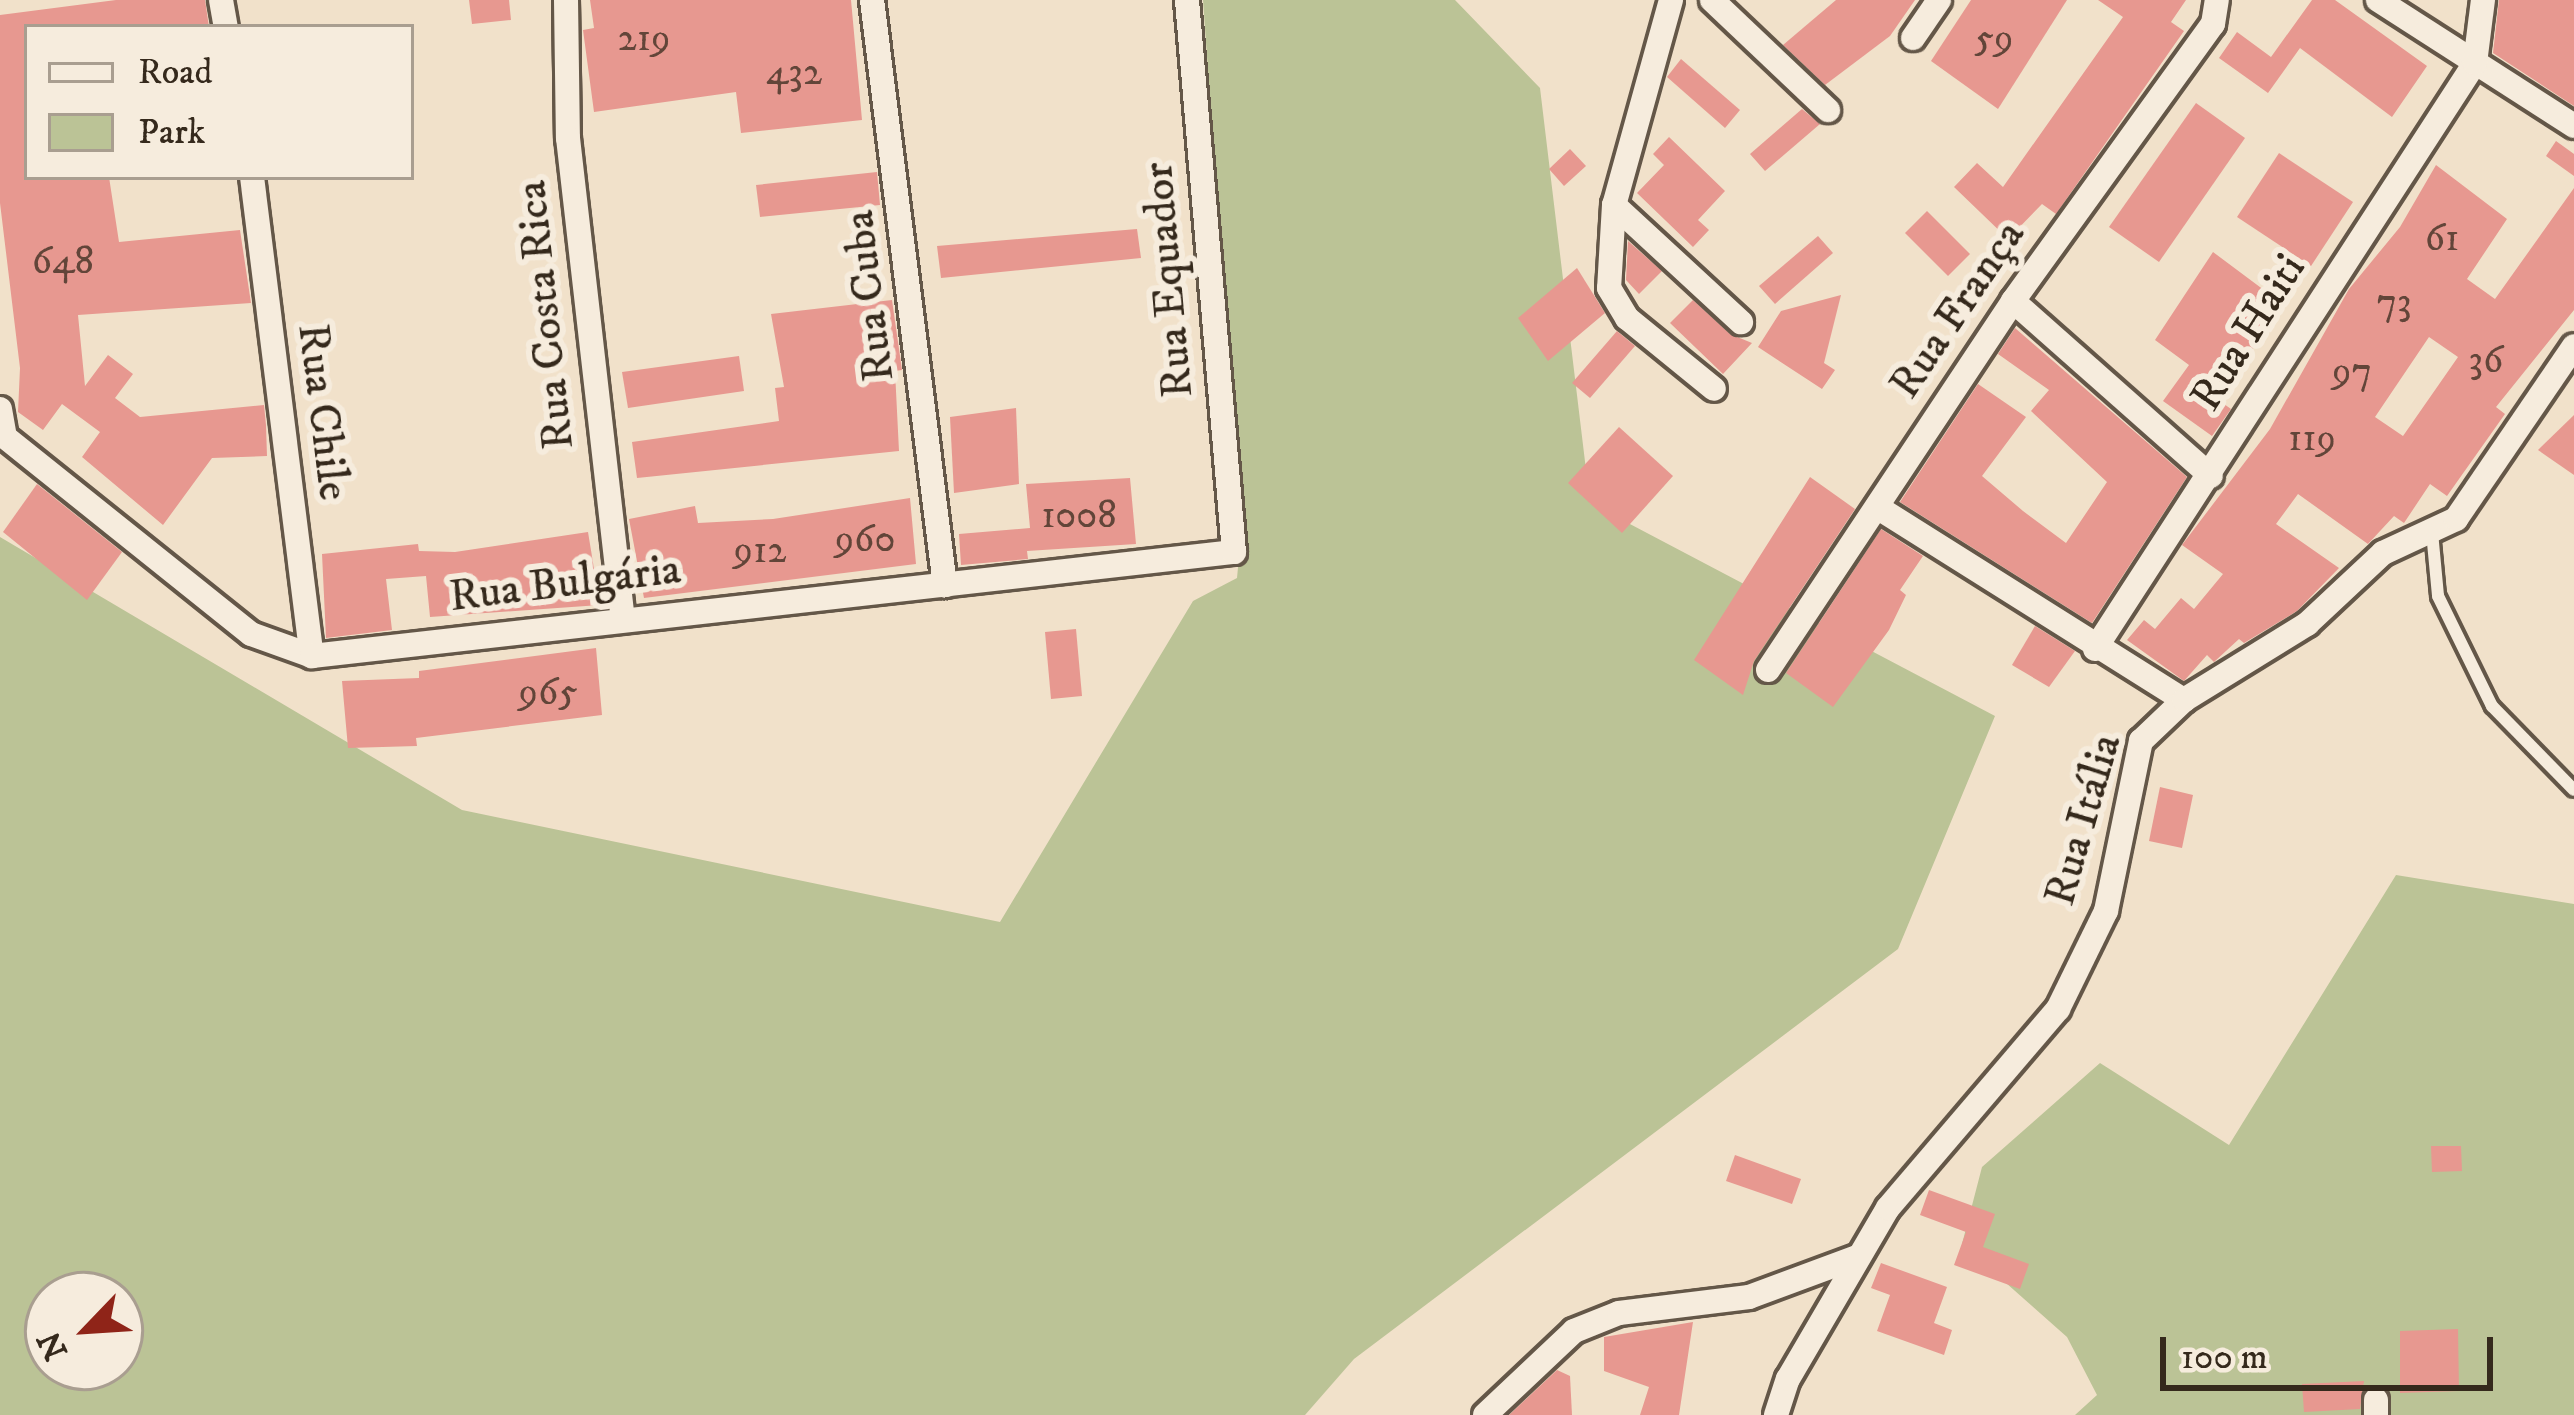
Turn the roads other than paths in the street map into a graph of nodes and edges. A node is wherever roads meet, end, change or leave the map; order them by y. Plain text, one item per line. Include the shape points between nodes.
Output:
1 (566, 0) edge
2 (872, 0) edge
3 (1186, 0) edge
4 (1671, 0) edge
5 (1712, 0) edge
6 (1939, 0) edge
7 (2217, 0) edge
8 (2378, 0) edge
9 (2482, 0) edge
10 (1912, 38) dead end
11 (2476, 63) junction
12 (1828, 110) dead end
13 (2574, 126) edge
14 (252, 180) edge
15 (1614, 206) junction
16 (2013, 301) junction
17 (1741, 322) dead end
18 (2574, 346) edge
19 (1714, 388) dead end
20 (0, 409) edge
21 (3, 437) edge
22 (2211, 476) junction
23 (1876, 507) junction
24 (2432, 530) junction
25 (1234, 552) joint
26 (945, 585) junction
27 (622, 619) junction
28 (2096, 649) junction
29 (312, 656) junction
30 (1768, 670) dead end
31 (2184, 700) junction
32 (2574, 790) edge
33 (1857, 1258) junction
34 (1485, 1415) edge
35 (1776, 1415) edge

1 - 27 street, Rua Costa Rica via 568,139
2 - 26 street, Rua Cuba
3 - 25 street, Rua Equador
4 - 15 street
5 - 12 street
6 - 10 street
7 - 16 street, Rua França via 2213,24
8 - 11 street
9 - 11 street
11 - 13 street
11 - 22 street, Rua Haiti
14 - 29 street, Rua Chile
15 - 17 street
15 - 19 street via 1607,267 1615,303
16 - 22 street
16 - 23 street, Rua França
18 - 24 street, Rua Itália via 2456,518
20 - 21 street, Rua Bulgária
21 - 29 street, Rua Bulgária via 251,634
22 - 28 street, Rua Haiti
23 - 28 street
23 - 30 street, Rua França
24 - 31 street, Rua Itália via 2383,553 2307,624
24 - 32 lane via 2438,596 2492,706
25 - 26 street, Rua Bulgária
26 - 27 street, Rua Bulgária
27 - 29 street, Rua Bulgária
28 - 31 street
31 - 33 street, Rua Itália via 2141,741 2106,911 2058,1009 1888,1208
33 - 34 street via 1749,1297 1619,1313 1574,1331
33 - 35 street, Rua Itália

